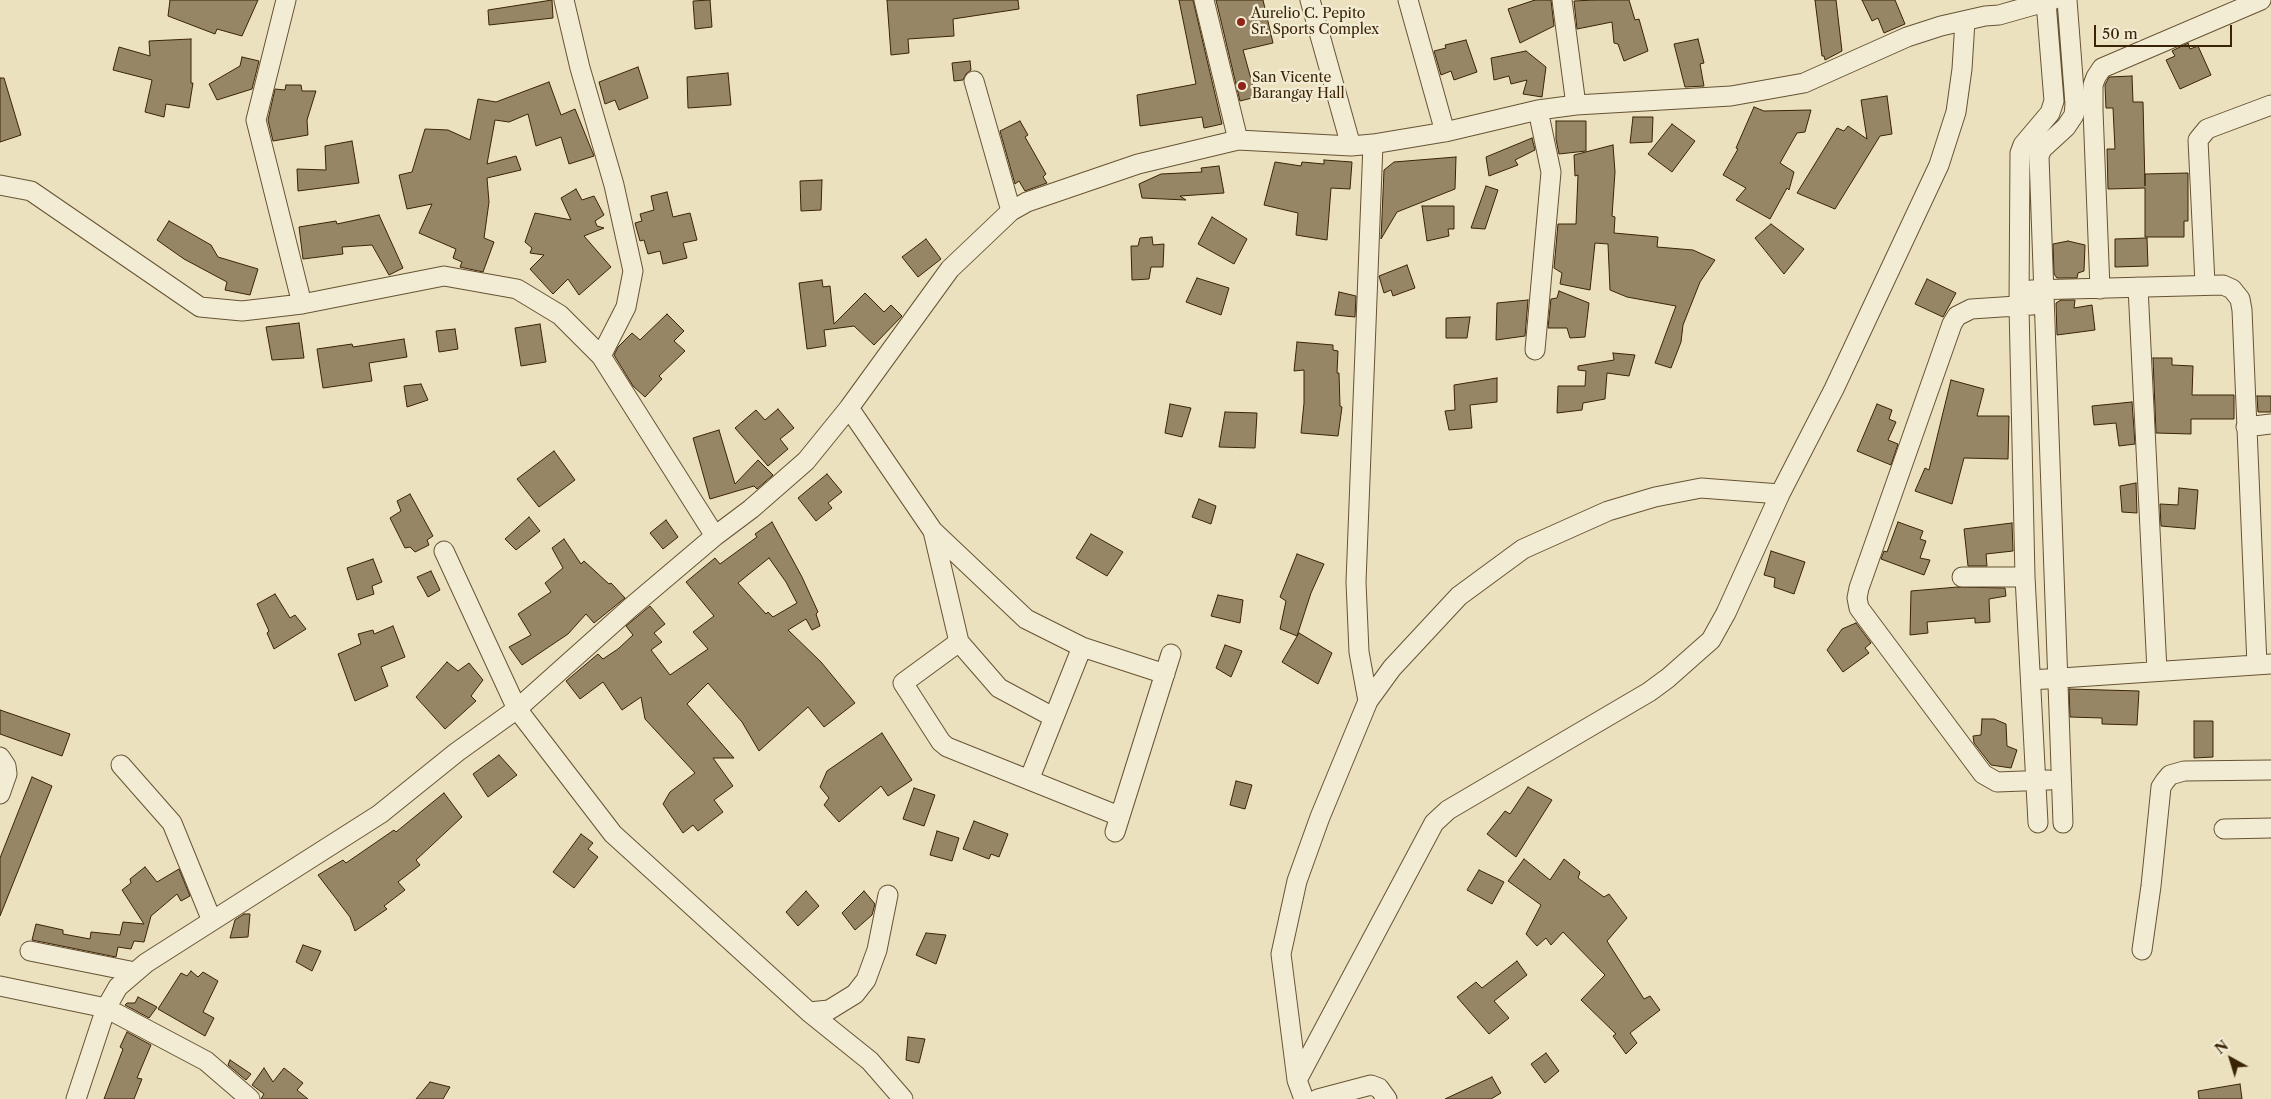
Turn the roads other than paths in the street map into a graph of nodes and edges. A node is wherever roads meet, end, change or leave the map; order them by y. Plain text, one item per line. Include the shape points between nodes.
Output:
1 (286, 0) edge
2 (564, 0) edge
3 (1204, 0) edge
4 (1310, 0) edge
5 (1408, 0) edge
6 (1562, 0) edge
7 (2067, 0) edge
8 (2261, 0) edge
9 (2049, 1) edge
10 (1983, 8) edge
11 (1965, 21) junction
12 (974, 81) dead end
13 (1576, 105) junction
14 (2271, 105) edge
15 (1538, 110) junction
16 (1445, 132) junction
17 (1238, 140) junction
18 (1373, 144) junction
19 (1351, 146) junction
20 (0, 185) edge
21 (1011, 211) junction
22 (2205, 284) junction
23 (2138, 287) junction
24 (2100, 289) junction
25 (2044, 297) junction
26 (2020, 298) junction
27 (302, 304) junction
28 (1535, 350) dead end
29 (601, 356) junction
30 (849, 408) junction
31 (2271, 424) edge
32 (2246, 427) junction
33 (1780, 494) junction
34 (933, 531) junction
35 (715, 536) junction
36 (444, 551) dead end
37 (1962, 577) dead end
38 (2025, 577) junction
39 (959, 642) junction
40 (1082, 646) junction
41 (1171, 654) dead end
42 (2264, 664) edge
43 (2157, 671) junction
44 (1165, 674) junction
45 (2058, 677) junction
46 (2031, 680) junction
47 (1368, 701) junction
48 (517, 709) junction
49 (1053, 718) junction
50 (3, 762) edge
51 (121, 765) dead end
52 (2271, 770) edge
53 (2063, 779) junction
54 (1029, 780) junction
55 (2036, 782) junction
56 (0, 794) edge
57 (2038, 823) dead end
58 (2063, 823) dead end
59 (2271, 828) edge
60 (2224, 829) dead end
61 (888, 895) dead end
62 (212, 921) junction
63 (2142, 950) dead end
64 (30, 951) dead end
65 (135, 972) junction
66 (0, 986) edge
67 (106, 1008) junction
68 (809, 1012) junction
69 (1296, 1080) junction
70 (232, 1093) edge
71 (76, 1099) edge
72 (250, 1099) edge
73 (903, 1099) edge
74 (1304, 1099) edge
75 (1318, 1099) edge
76 (1387, 1099) edge

1 - 27 street via 256,120
2 - 29 street via 614,185 633,271 626,307
3 - 17 street
4 - 19 street
5 - 16 street
6 - 13 street
7 - 25 street via 2075,104 2071,122 2039,153
8 - 24 street via 2102,68 2096,77 2093,110
9 - 10 street via 1999,15
9 - 26 street via 2054,101 2050,113 2020,149
10 - 11 street
11 - 13 street via 1907,37 1804,83 1731,96
11 - 33 street via 1956,112 1938,165 1834,389
12 - 21 street
13 - 15 street
14 - 22 street via 2207,129 2198,140
15 - 16 street
15 - 28 street via 1551,172
16 - 18 street
17 - 19 street
17 - 21 street via 1138,164 1027,202
18 - 19 street
18 - 47 street via 1356,582 1359,652
20 - 27 street via 31,191 200,307 242,311
21 - 30 street via 950,269
22 - 23 street
22 - 32 street via 2223,285 2232,289 2240,299
23 - 24 street
23 - 43 street
24 - 25 street
25 - 26 street
25 - 45 street
26 - 38 street
26 - 55 street via 1971,310 1957,316 1952,324 1857,598 1859,608 1983,774 1997,782
27 - 29 street via 444,276 518,288 560,315
29 - 35 street
30 - 34 street
30 - 35 street via 806,461
31 - 32 street
32 - 42 street
33 - 47 street via 1701,488 1608,511 1523,549 1458,596 1392,668
33 - 69 street via 1711,640 1649,692 1448,810 1434,824
34 - 39 street
34 - 40 street via 1026,619
35 - 48 street
36 - 48 street
37 - 38 street
38 - 46 street
39 - 49 street via 999,688
39 - 54 street via 905,680 904,687 947,747
40 - 44 street
40 - 49 street
41 - 44 street
42 - 43 street
43 - 45 street
44 - 54 street via 1117,824
45 - 46 street
45 - 53 street
46 - 55 street
47 - 69 street via 1297,880 1281,954
48 - 62 street via 380,814
48 - 68 street via 613,834
49 - 54 street
50 - 56 street via 7,774
51 - 62 street via 172,823
52 - 63 street via 2184,771 2170,775 2165,781 2161,787
53 - 55 street
53 - 58 street
55 - 57 street
59 - 60 street
61 - 68 street via 877,950 866,980 855,994 843,1002 828,1010
62 - 65 street
64 - 65 street
65 - 67 street via 118,987
66 - 67 street
67 - 70 street via 206,1061
67 - 71 street
68 - 73 street via 870,1061
69 - 74 street
70 - 72 street
75 - 76 street via 1371,1085 1380,1088

